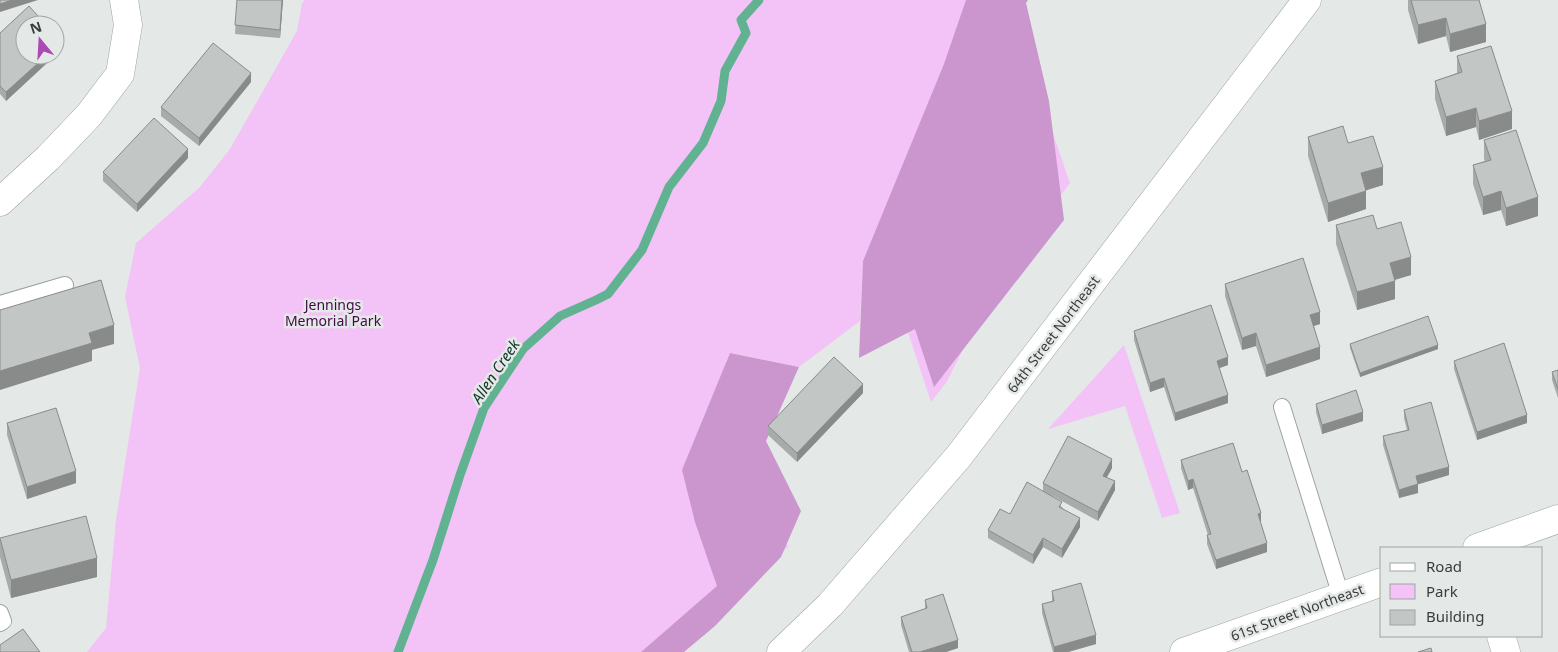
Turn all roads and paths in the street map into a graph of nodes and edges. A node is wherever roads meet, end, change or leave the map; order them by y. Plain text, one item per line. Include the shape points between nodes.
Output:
1 (124, 0) edge
2 (1307, 0) edge
3 (0, 202) edge
4 (65, 285) dead end
5 (0, 304) edge
6 (1282, 407) dead end
7 (1558, 520) edge
8 (1480, 547) edge
9 (1380, 583) edge
10 (1341, 596) junction
11 (0, 613) edge
12 (0, 623) edge
13 (1501, 637) edge
14 (781, 652) edge
15 (1184, 652) edge
16 (1506, 652) edge

1 - 3 main road via 128,25 120,74 89,116
2 - 14 main road, 64th Street Northeast via 959,456 830,604
4 - 5 lane
6 - 10 lane
7 - 8 main road
9 - 10 main road, 61st Street Northeast
10 - 15 main road, 61st Street Northeast
11 - 12 lane via 3,621
13 - 16 main road

